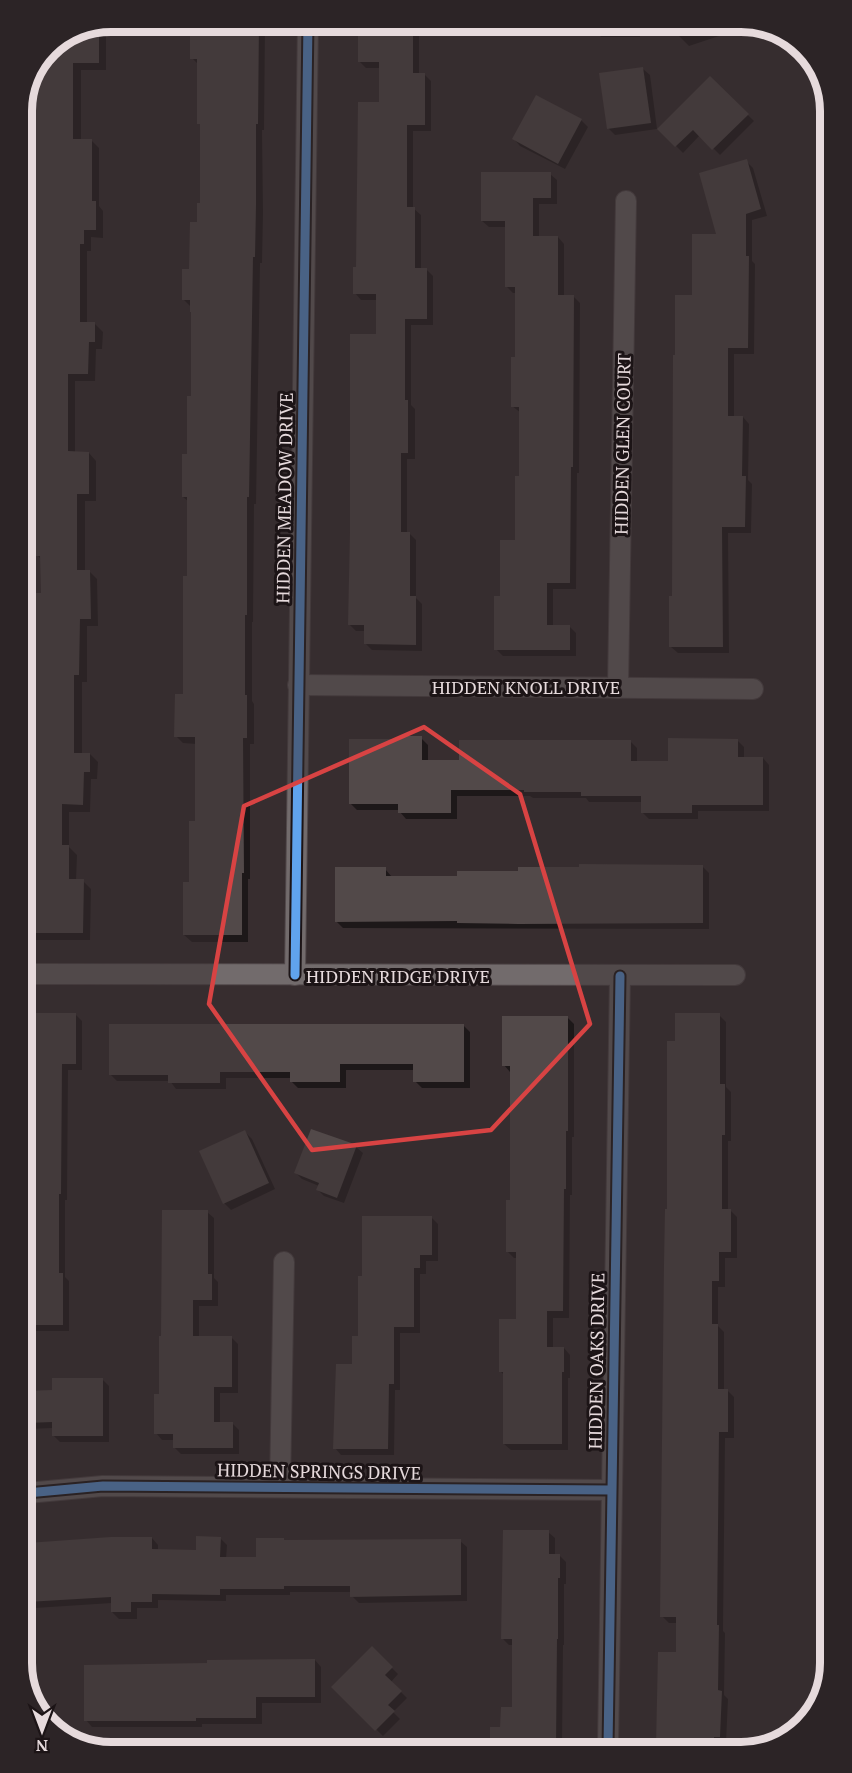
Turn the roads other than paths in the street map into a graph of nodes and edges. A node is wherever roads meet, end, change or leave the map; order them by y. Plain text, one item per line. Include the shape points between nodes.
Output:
1 (308, 31) edge
2 (626, 201) dead end
3 (298, 685) junction
4 (618, 688) junction
5 (753, 689) dead end
6 (31, 974) edge
7 (295, 975) junction
8 (735, 975) dead end
9 (620, 976) junction
10 (284, 1262) dead end
11 (280, 1487) junction
12 (611, 1490) junction
13 (31, 1493) edge
14 (608, 1742) edge

1 - 3 street, HIDDEN MEADOW DRIVE
2 - 4 street, HIDDEN GLEN COURT
3 - 4 street, HIDDEN KNOLL DRIVE
3 - 7 street, HIDDEN MEADOW DRIVE
4 - 5 street, HIDDEN KNOLL DRIVE
6 - 7 street, HIDDEN RIDGE DRIVE
7 - 9 street, HIDDEN RIDGE DRIVE
8 - 9 street, HIDDEN RIDGE DRIVE
9 - 12 street, HIDDEN OAKS DRIVE
10 - 11 street
11 - 12 street, HIDDEN SPRINGS DRIVE
11 - 13 street, HIDDEN SPRINGS DRIVE via 103,1486
12 - 14 street, HIDDEN OAKS DRIVE

